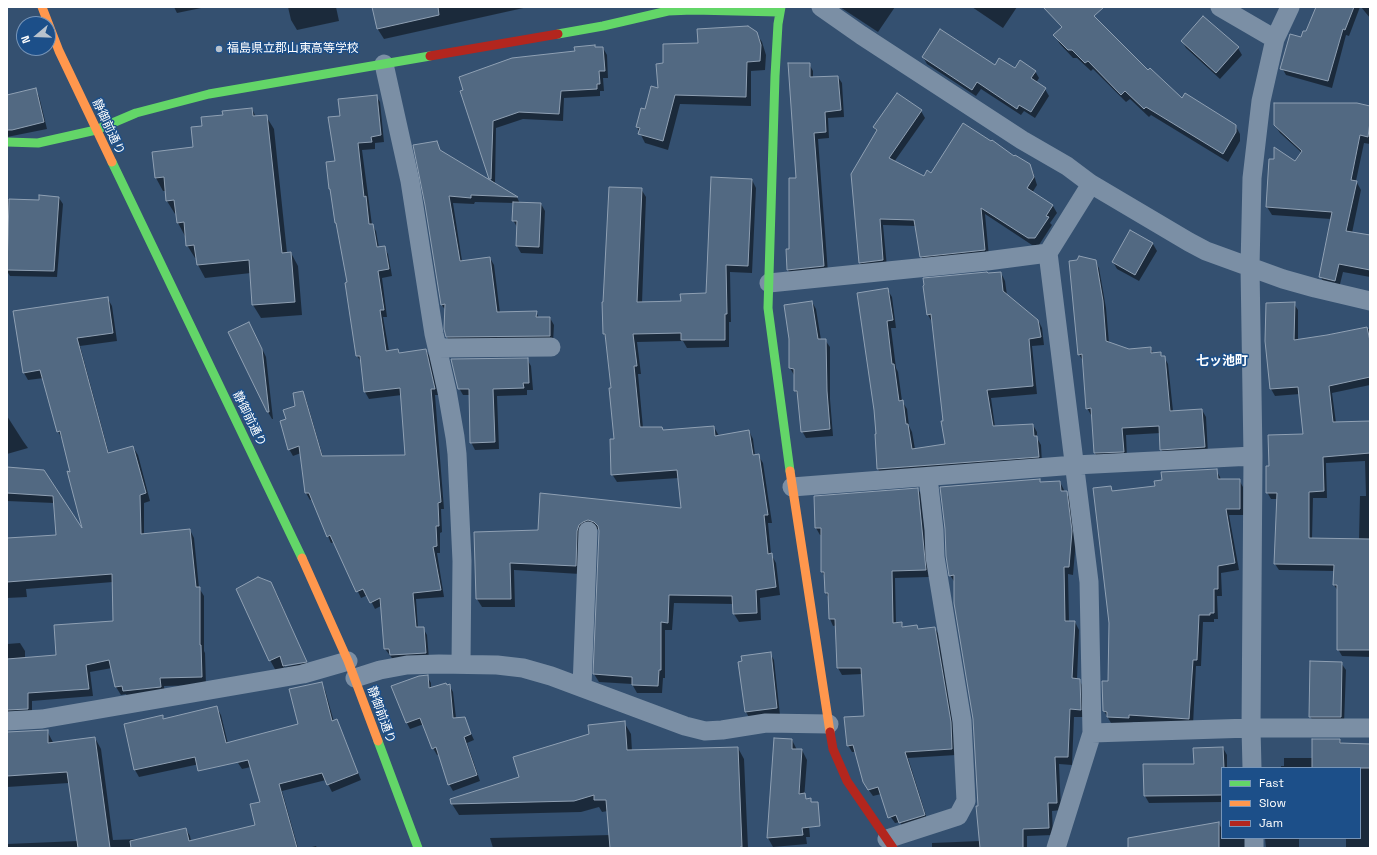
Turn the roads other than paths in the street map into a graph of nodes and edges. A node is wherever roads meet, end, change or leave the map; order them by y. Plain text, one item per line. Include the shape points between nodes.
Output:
1 (42, 7) edge
2 (821, 7) edge
3 (1220, 7) edge
4 (1290, 7) edge
5 (780, 9) edge
6 (1275, 39) junction
7 (384, 64) junction
8 (96, 130) junction
9 (7, 142) edge
10 (1090, 184) junction
11 (1048, 253) junction
12 (1250, 267) junction
13 (769, 283) junction
14 (1370, 301) edge
15 (551, 347) dead end
16 (437, 348) junction
17 (1254, 456) junction
18 (1075, 465) junction
19 (928, 477) junction
20 (792, 487) junction
21 (588, 531) dead end
22 (461, 664) junction
23 (351, 669) junction
24 (582, 687) junction
25 (7, 721) edge
26 (829, 724) junction
27 (1251, 728) junction
28 (1370, 728) edge
29 (1092, 733) junction
30 (1252, 767) edge
31 (890, 844) edge
32 (418, 848) edge
33 (1056, 848) edge

1 - 8 street, 静御前通り via 59,51
2 - 10 street via 861,36 1015,136 1068,166
3 - 6 street
4 - 6 street
5 - 7 street via 668,11 603,26
5 - 13 street via 775,76
6 - 12 street via 1260,101 1252,178
7 - 8 street via 208,94 136,113
7 - 16 street via 410,181
8 - 9 street via 38,143
8 - 23 street, 静御前通り via 315,585
10 - 11 street
10 - 12 street via 1200,248
11 - 13 street
11 - 18 street
12 - 14 street via 1283,279
12 - 17 street
13 - 20 street via 768,308
15 - 16 street
16 - 22 street via 457,454 462,561
17 - 18 street
17 - 27 street
18 - 19 street
18 - 29 street via 1089,582
19 - 20 street
19 - 31 street via 936,557 962,721 966,801 958,816
20 - 26 street
21 - 24 street
22 - 23 street via 407,665 380,670
22 - 24 street via 523,668
23 - 25 street via 42,719
23 - 32 street, 静御前通り
24 - 26 street via 685,726 705,731 766,723
26 - 31 street via 833,750 847,781
27 - 28 street
27 - 29 street
27 - 30 street
29 - 33 street

